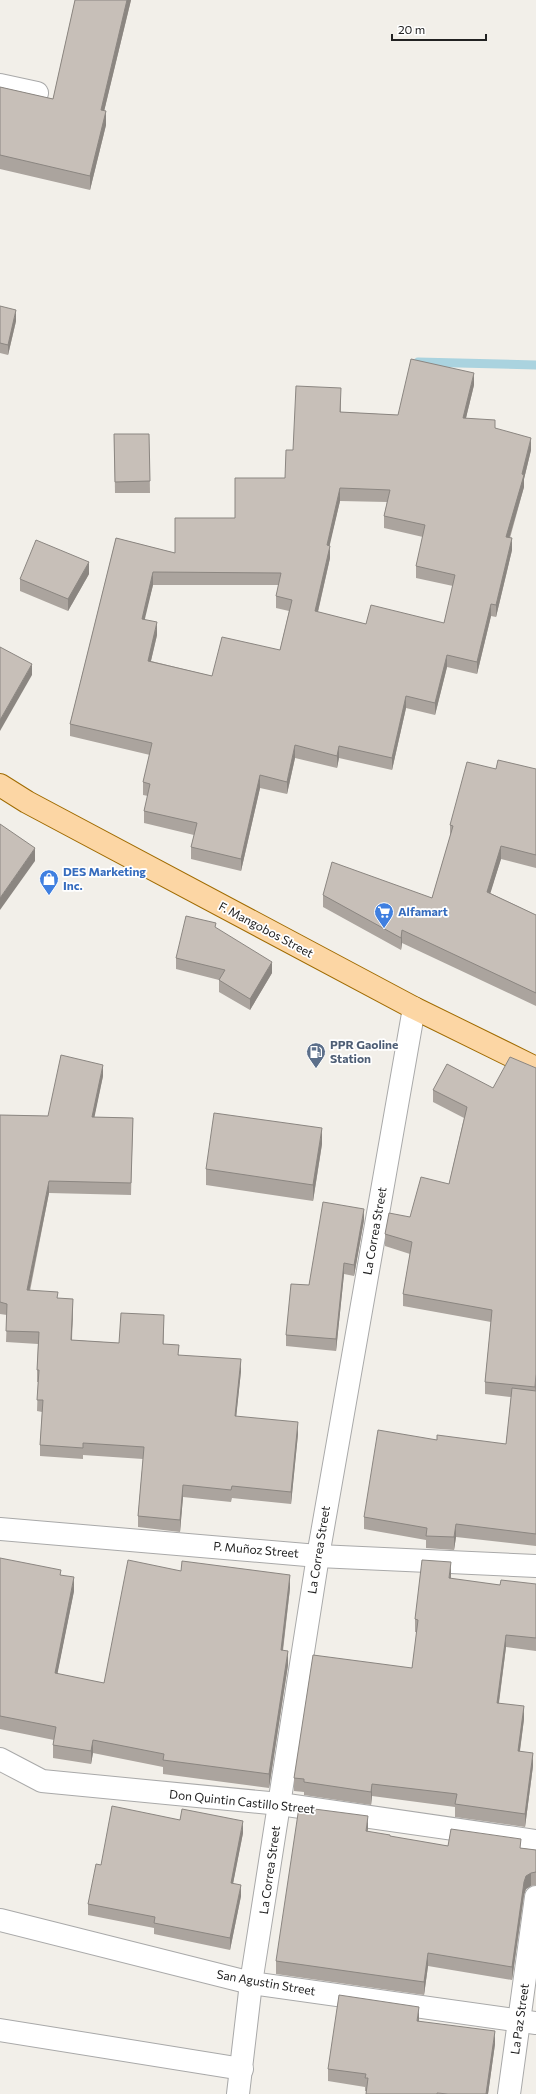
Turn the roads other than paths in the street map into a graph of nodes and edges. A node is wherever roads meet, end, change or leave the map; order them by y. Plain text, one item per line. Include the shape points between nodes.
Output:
1 (0, 85) edge
2 (36, 93) dead end
3 (0, 785) edge
4 (414, 1008) junction
5 (536, 1068) edge
6 (0, 1529) edge
7 (318, 1556) junction
8 (536, 1566) edge
9 (0, 1759) edge
10 (280, 1804) junction
11 (536, 1841) edge
12 (536, 1897) edge
13 (0, 1920) edge
14 (252, 1983) junction
15 (528, 2021) edge
16 (0, 2030) edge
17 (242, 2069) junction
18 (238, 2094) edge
19 (509, 2094) edge

1 - 2 street
3 - 4 main road, F. Mangobos Street via 27,802
4 - 5 main road, F. Mangobos Street
4 - 7 street, La Correa Street
6 - 7 street, P. Muñoz Street
7 - 8 street, P. Muñoz Street
7 - 10 street, La Correa Street
9 - 10 street, Don Quintin Castillo Street via 42,1781
10 - 11 street, Don Quintin Castillo Street
10 - 14 street, La Correa Street
12 - 15 street, La Paz Street
13 - 14 street, San Agustin Street
14 - 15 street, San Agustin Street
14 - 17 street, La Correa Street
15 - 19 street, La Paz Street
16 - 17 street
17 - 18 street, La Correa Street

